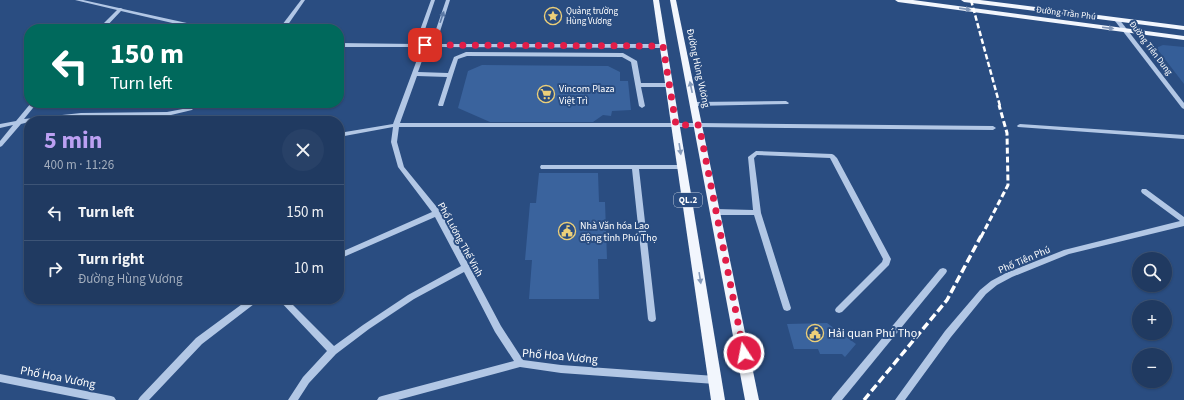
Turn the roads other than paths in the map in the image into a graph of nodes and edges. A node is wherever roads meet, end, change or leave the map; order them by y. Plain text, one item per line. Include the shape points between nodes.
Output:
1 (76, 0) edge
2 (304, 0) edge
3 (433, 0) edge
4 (448, 0) edge
5 (656, 0) edge
6 (673, 0) edge
7 (898, 0) edge
8 (964, 0) edge
9 (999, 2) edge
10 (121, 9) junction
11 (1117, 20) junction
12 (106, 24) edge
13 (185, 24) edge
14 (286, 24) edge
15 (1184, 28) edge
16 (1125, 30) junction
17 (1184, 38) edge
18 (344, 44) edge
19 (416, 45) junction
20 (433, 45) junction
21 (663, 46) junction
22 (421, 57) junction
23 (415, 74) junction
24 (450, 74) junction
25 (638, 85) junction
26 (670, 85) junction
27 (786, 103) dead end
28 (695, 104) junction
29 (441, 105) dead end
30 (642, 106) dead end
31 (1184, 107) edge
32 (30, 108) edge
33 (191, 108) edge
34 (74, 116) edge
35 (129, 116) edge
36 (171, 116) edge
37 (24, 121) edge
38 (19, 122) junction
39 (396, 125) junction
40 (676, 125) junction
41 (699, 125) junction
42 (0, 126) edge
43 (1020, 126) dead end
44 (993, 128) dead end
45 (344, 134) edge
46 (1184, 137) edge
47 (0, 145) edge
48 (543, 167) dead end
49 (635, 167) junction
50 (683, 167) junction
51 (1144, 191) dead end
52 (716, 212) junction
53 (437, 213) junction
54 (756, 213) junction
55 (1184, 222) edge
56 (344, 254) edge
57 (465, 268) junction
58 (943, 271) dead end
59 (248, 304) edge
60 (287, 304) edge
61 (787, 308) dead end
62 (839, 310) dead end
63 (652, 319) dead end
64 (333, 352) junction
65 (520, 363) junction
66 (0, 378) edge
67 (715, 380) junction
68 (111, 400) edge
69 (143, 400) edge
70 (293, 400) edge
71 (382, 400) edge
72 (718, 400) edge
73 (752, 400) edge
74 (836, 400) edge
75 (900, 400) edge

1 - 10 street
2 - 14 street
3 - 19 street
20 -> 4 street, Phố Lương Thế Vinh
5 - 21 main road, QL.2
28 -> 6 main road, Đường Hùng Vương / QL.2
7 -> 16 main road, Đường Trần Phú
8 - 9 main road, Đường Trần Phú
9 - 11 main road, Đường Trần Phú
10 - 12 street
10 - 13 street
11 - 15 main road, Đường Trần Phú
11 - 16 street, Đường Tiên Dung
16 - 17 main road, Đường Trần Phú
16 - 31 street, Đường Tiên Dung
18 - 19 street
19 - 20 street
19 - 22 street
20 - 21 street
20 - 22 street, Phố Lương Thế Vinh
21 - 26 main road, QL.2
22 - 23 street, Phố Lương Thế Vinh
23 - 24 street
23 - 39 street, Phố Lương Thế Vinh
24 - 25 street via 456,58 466,54 623,55 634,61
24 - 29 street
25 - 26 street
25 - 30 street
26 - 40 main road, QL.2
27 - 28 street
28 - 41 main road, Đường Hùng Vương / QL.2
32 - 38 street
33 - 36 street
34 - 35 street
37 - 38 street
38 - 42 street
38 - 47 street
39 - 40 street
39 - 45 street
39 - 53 street, Phố Lương Thế Vinh via 394,142 401,167
40 - 41 street
40 -> 50 main road, QL.2
41 - 44 street
41 - 52 main road, Đường Hùng Vương / QL.2
43 - 46 street
48 - 49 street
49 - 50 street
49 - 63 street
50 -> 67 main road, QL.2
51 - 55 street
52 - 54 street
52 - 73 main road, Đường Hùng Vương / QL.2
53 - 56 street
53 - 57 street, Phố Lương Thế Vinh
54 - 61 street
54 - 62 street via 751,157 753,154 828,155 834,158 887,259 886,263
55 - 75 street, Phố Tiên Phú via 1068,252 994,283 983,292 948,334
57 - 64 street via 411,298
57 - 65 street, Phố Lương Thế Vinh via 498,329
58 - 74 street
59 - 69 street via 199,340
60 - 64 street
64 - 70 street via 306,380
65 - 67 street, Phố Hoa Vương via 561,369
65 - 71 street, Phố Hoa Vương
66 - 68 street, Phố Hoa Vương
67 - 72 main road, QL.2

